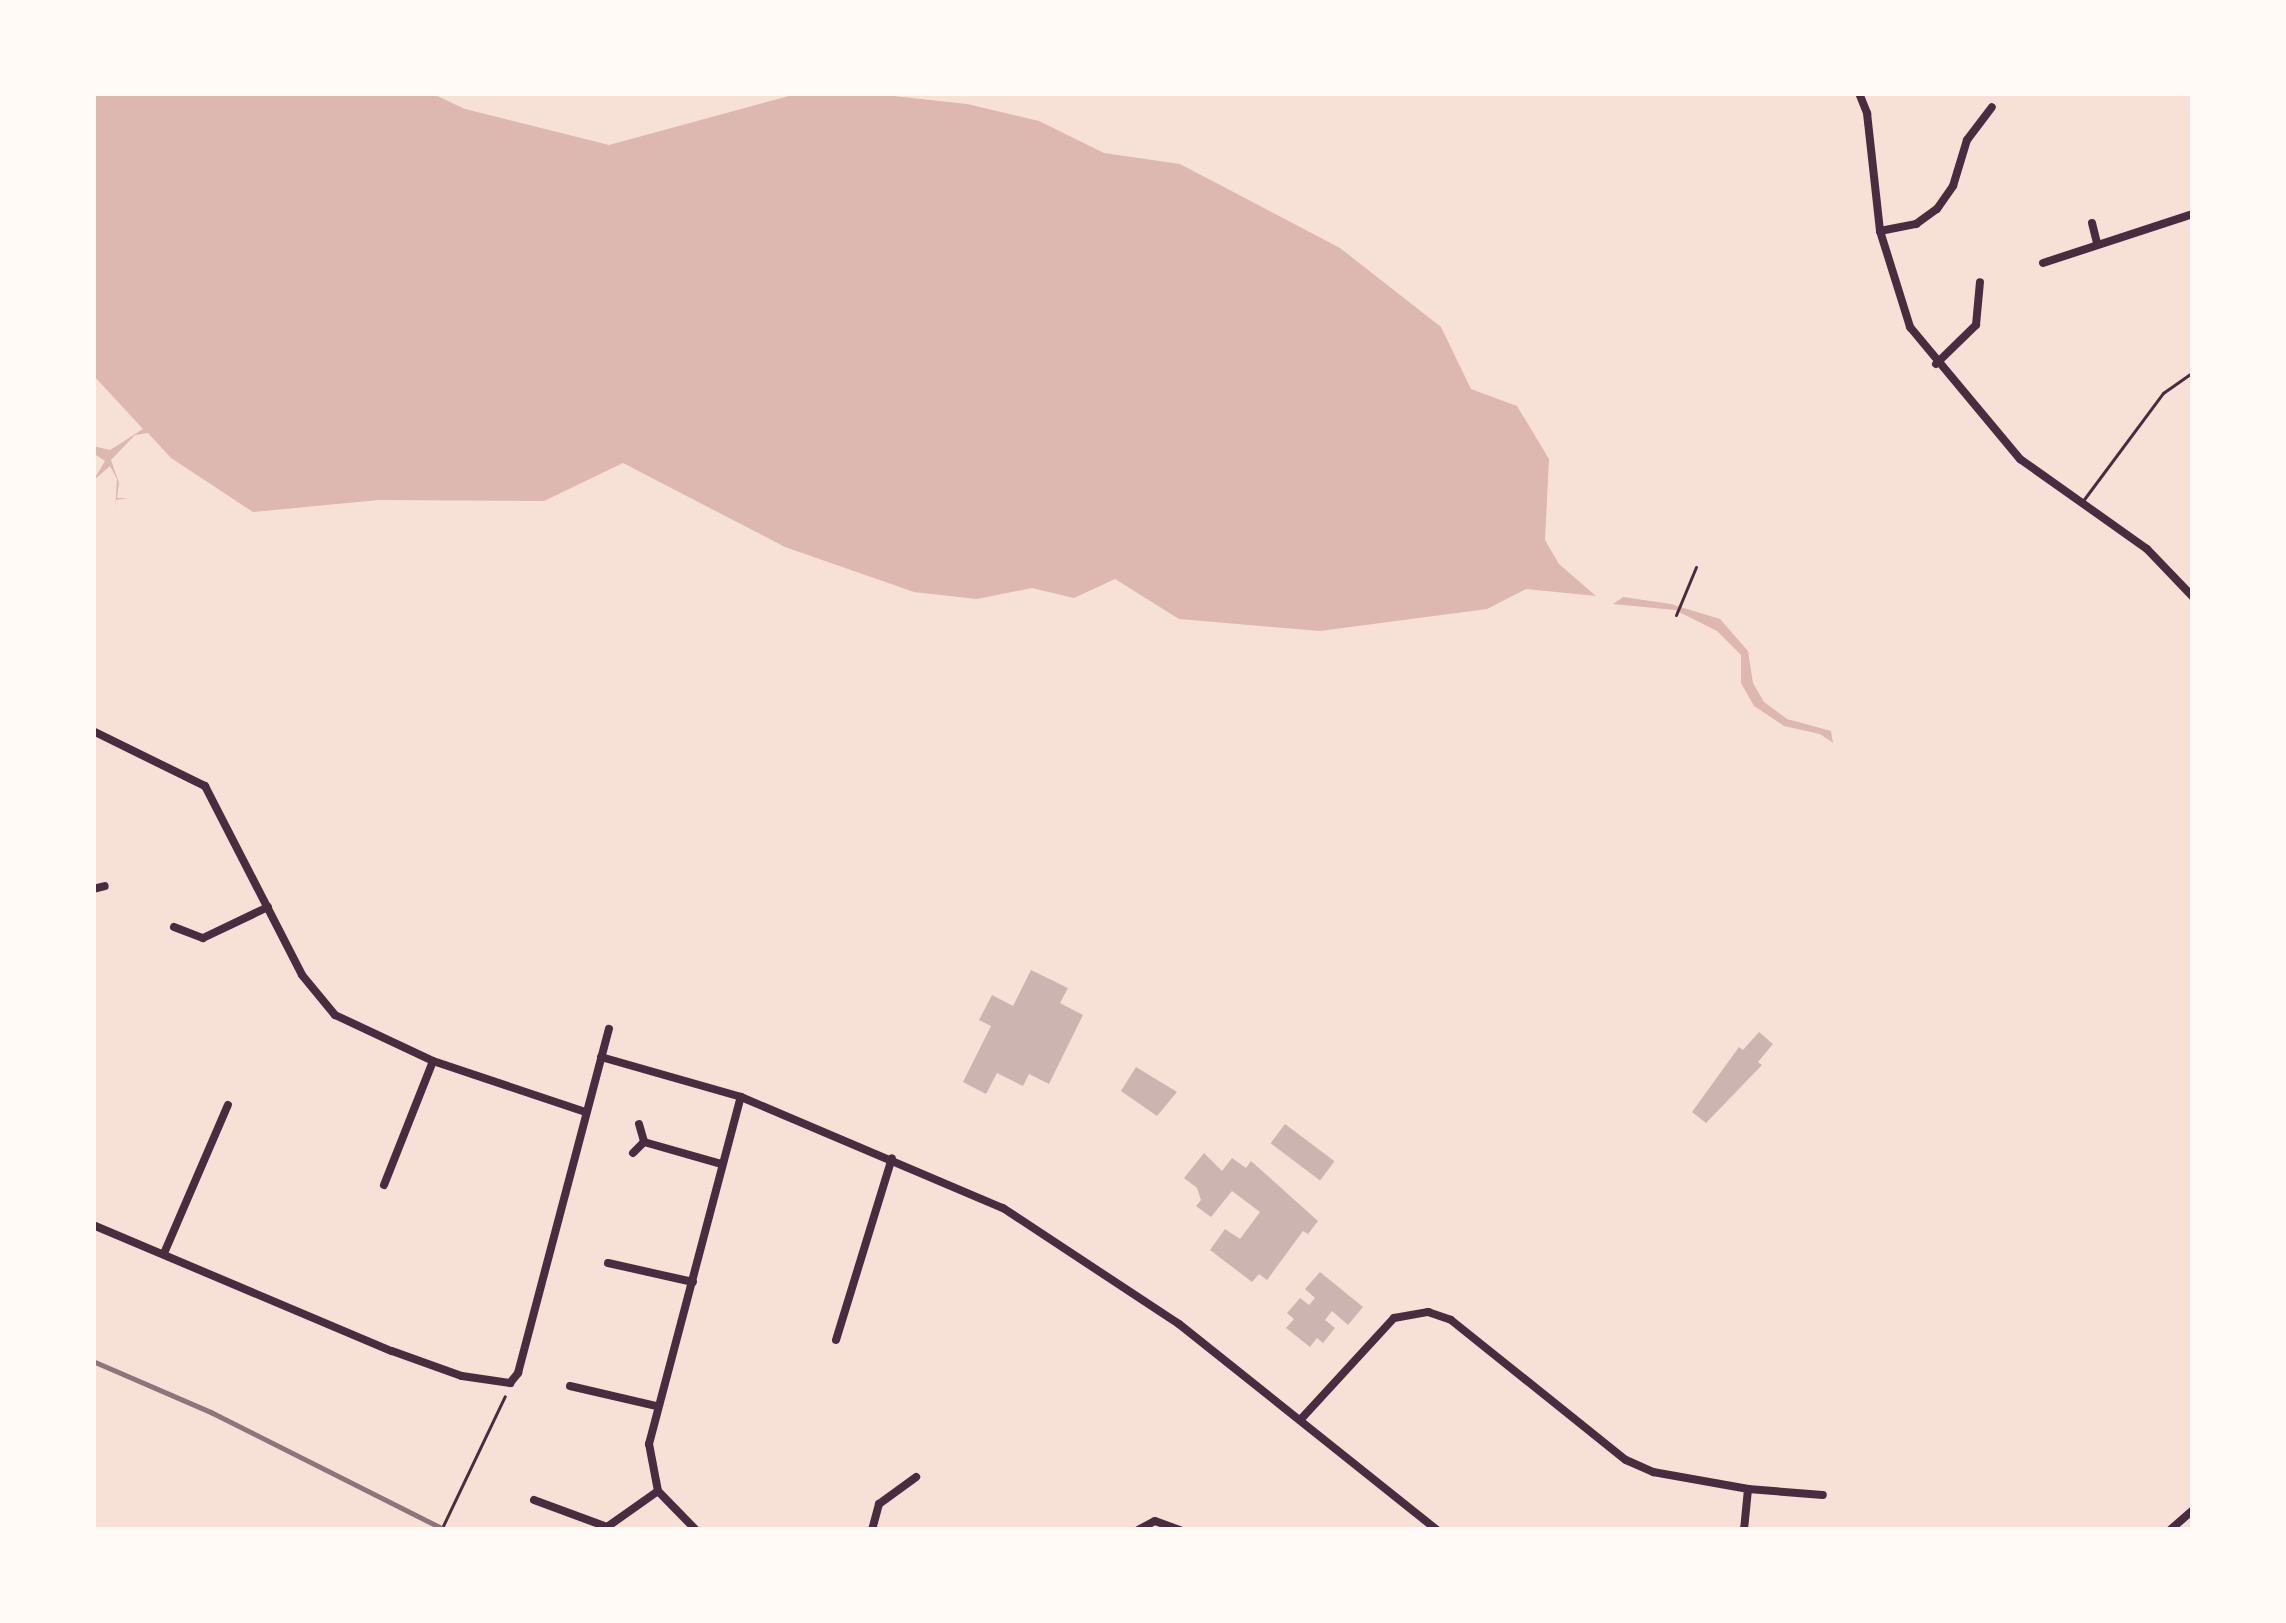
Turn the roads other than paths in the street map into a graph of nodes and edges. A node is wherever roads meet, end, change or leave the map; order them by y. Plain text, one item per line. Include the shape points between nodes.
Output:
1 (1859, 93) edge
2 (1992, 107) dead end
3 (2193, 214) edge
4 (2092, 223) dead end
5 (1880, 231) junction
6 (2097, 243) junction
7 (2043, 263) dead end
8 (1980, 281) dead end
9 (1936, 364) junction
10 (2193, 372) edge
11 (2080, 505) junction
12 (2193, 597) edge
13 (93, 731) edge
14 (106, 886) dead end
15 (93, 889) edge
16 (268, 908) junction
17 (174, 926) dead end
18 (609, 1029) dead end
19 (601, 1057) junction
20 (433, 1061) junction
21 (741, 1097) junction
22 (228, 1105) dead end
23 (585, 1112) junction
24 (639, 1124) dead end
25 (644, 1142) junction
26 (633, 1154) dead end
27 (892, 1158) junction
28 (721, 1164) junction
29 (384, 1185) dead end
30 (93, 1225) edge
31 (165, 1251) junction
32 (608, 1263) dead end
33 (693, 1282) junction
34 (836, 1340) dead end
35 (570, 1386) dead end
36 (657, 1406) junction
37 (1302, 1418) junction
38 (916, 1477) dead end
39 (1748, 1489) junction
40 (658, 1491) junction
41 (1823, 1495) dead end
42 (534, 1500) dead end
43 (2193, 1510) edge
44 (1434, 1529) edge
45 (696, 1530) edge
46 (872, 1530) edge
47 (1138, 1530) edge
48 (1180, 1530) edge
49 (1744, 1530) edge
50 (2170, 1530) edge

1 - 5 street
2 - 5 street via 1967,140 1937,209 1916,224
3 - 6 street
4 - 6 street
5 - 9 street via 1910,327
6 - 7 street
8 - 9 street via 1976,325
9 - 11 street via 2020,458
10 - 11 lane via 2163,394
11 - 12 street via 2147,549
13 - 16 street via 205,786
14 - 15 street
16 - 17 street via 203,938
16 - 20 street via 328,1009
18 - 19 street
19 - 21 street
19 - 23 street
20 - 23 street
20 - 29 street
21 - 27 street
21 - 28 street
22 - 31 street
23 - 31 street via 510,1383 392,1351
24 - 25 street
25 - 26 street
25 - 28 street
27 - 34 street
27 - 37 street via 1041,1230
28 - 33 street
30 - 31 street
32 - 33 street
33 - 36 street
35 - 36 street
36 - 40 street via 648,1462
37 - 39 street via 1394,1318 1428,1312 1451,1320 1626,1460
37 - 44 street
38 - 46 street via 879,1504
39 - 41 street
39 - 49 street
40 - 42 street via 607,1527
40 - 45 street
43 - 50 street
47 - 48 street via 1155,1521

